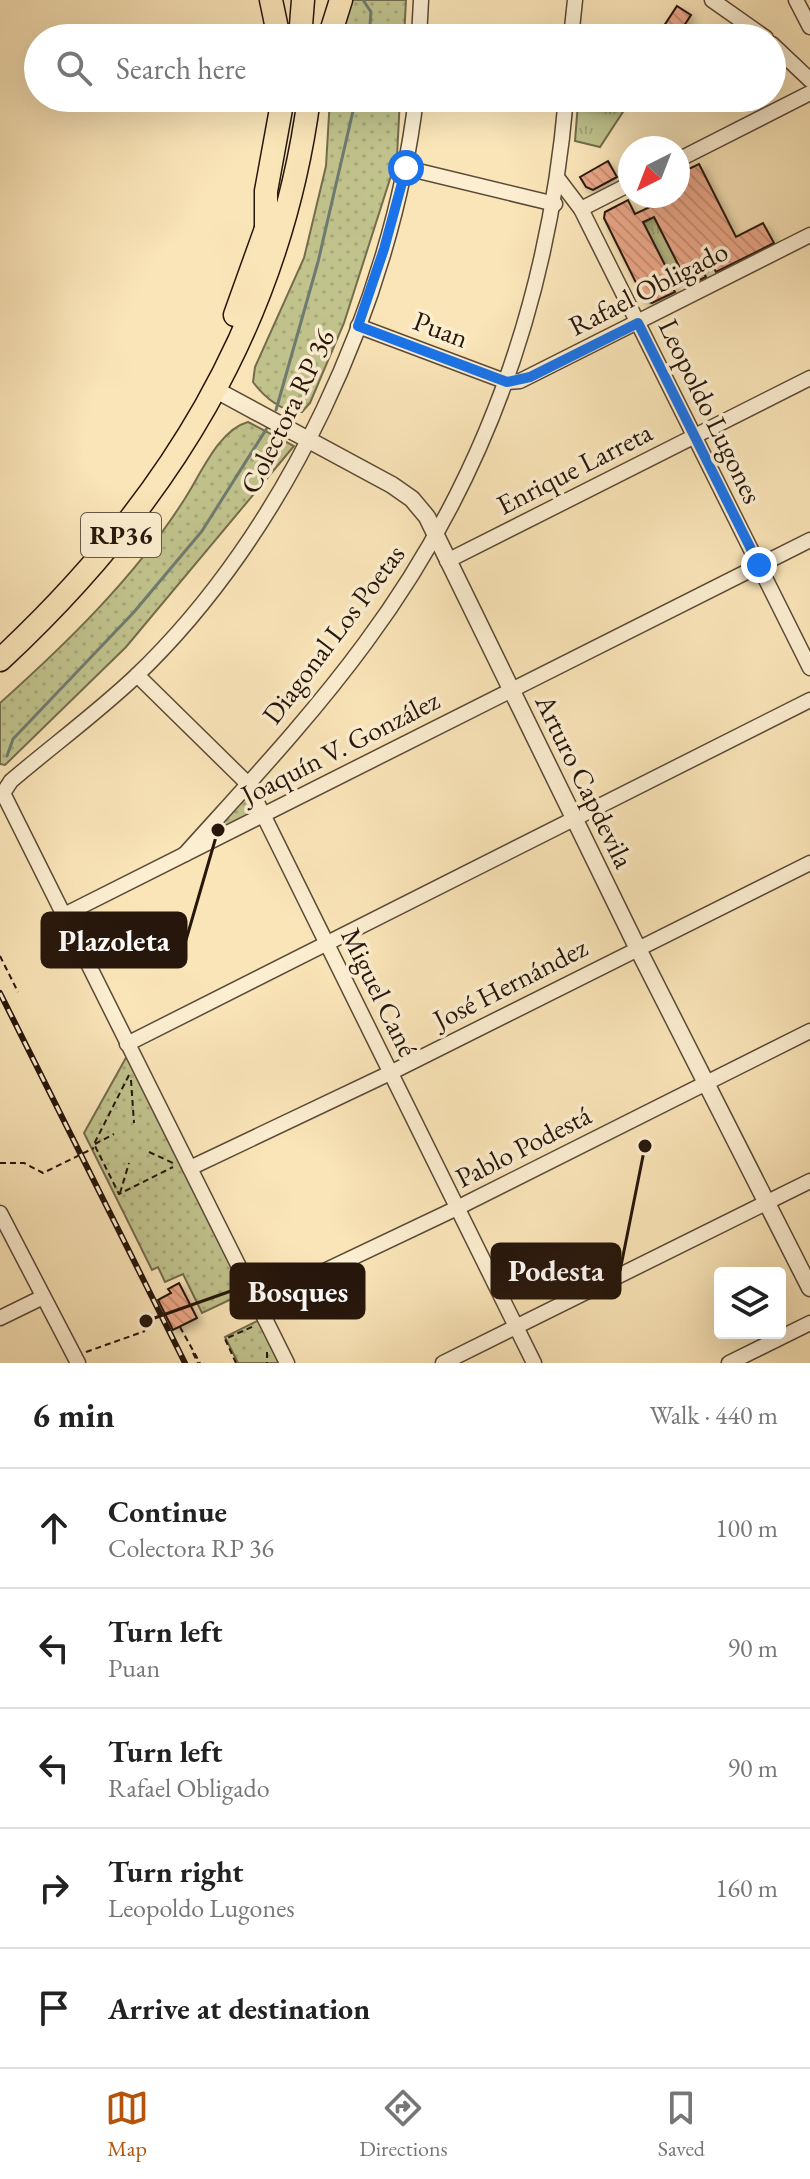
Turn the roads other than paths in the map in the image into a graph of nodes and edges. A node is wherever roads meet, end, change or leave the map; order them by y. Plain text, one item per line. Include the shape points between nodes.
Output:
1 (271, 0) edge
2 (303, 0) edge
3 (317, 0) edge
4 (341, 0) edge
5 (421, 0) edge
6 (575, 0) edge
7 (712, 0) edge
8 (796, 0) edge
9 (276, 24) edge
10 (301, 24) edge
11 (316, 24) edge
12 (333, 24) edge
13 (420, 24) edge
14 (572, 24) edge
15 (746, 24) edge
16 (810, 27) edge
17 (786, 57) edge
18 (810, 80) edge
19 (810, 93) edge
20 (786, 105) edge
21 (280, 112) edge
22 (292, 112) edge
23 (307, 112) edge
24 (312, 112) edge
25 (414, 112) edge
26 (565, 112) edge
27 (773, 112) edge
28 (303, 141) junction
29 (690, 154) edge
30 (406, 168) junction
31 (559, 180) junction
32 (618, 190) edge
33 (555, 204) junction
34 (581, 209) junction
35 (266, 231) junction
36 (810, 235) edge
37 (638, 323) junction
38 (358, 326) junction
39 (810, 378) edge
40 (507, 382) junction
41 (216, 390) junction
42 (693, 436) junction
43 (309, 439) junction
44 (436, 537) junction
45 (810, 540) edge
46 (447, 561) junction
47 (759, 565) junction
48 (0, 641) edge
49 (0, 660) edge
50 (810, 668) edge
51 (137, 675) junction
52 (511, 690) junction
53 (810, 700) edge
54 (248, 784) junction
55 (264, 815) junction
56 (574, 819) junction
57 (185, 854) junction
58 (810, 863) edge
59 (64, 915) junction
60 (328, 945) junction
61 (637, 947) junction
62 (810, 1031) edge
63 (127, 1044) junction
64 (390, 1073) junction
65 (707, 1082) junction
66 (190, 1168) junction
67 (810, 1181) edge
68 (768, 1201) junction
69 (457, 1208) junction
70 (0, 1213) edge
71 (810, 1288) edge
72 (43, 1297) junction
73 (257, 1303) junction
74 (0, 1318) edge
75 (810, 1323) edge
76 (516, 1327) junction
77 (82, 1358) edge
78 (287, 1363) edge
79 (443, 1363) edge
80 (534, 1363) edge
81 (729, 1363) edge

1 - 9 main road
2 - 10 main road
3 - 11 main road
4 - 12 main road
5 - 13 street
6 - 14 street
7 - 15 street
8 - 16 street
17 - 18 street
19 - 20 street
21 - 35 main road via 266,191
22 - 35 main road, RP36
23 - 28 main road, RP36
24 - 28 main road
25 - 30 street, Colectora RP 36
26 - 31 street, Diagonal Los Poetas
27 - 29 street
28 - 41 main road, RP36 via 265,282
30 - 33 street
30 - 38 street, Colectora RP 36
31 - 33 street, Diagonal Los Poetas
31 - 34 street, Leopoldo Lugones
32 - 34 street
33 - 40 street, Diagonal Los Poetas
34 - 37 street, Leopoldo Lugones
35 - 48 main road, RP36 via 224,342 173,435 77,564
36 - 37 street, Rafael Obligado
37 - 40 street, Rafael Obligado via 530,377
37 - 42 street, Leopoldo Lugones
38 - 40 street, Puan
38 - 43 street, Colectora RP 36
39 - 42 street, Enrique Larreta
40 - 44 street, Diagonal Los Poetas
41 - 43 street, Arturo Capdevila
41 - 49 main road, RP36 via 120,536
42 - 46 street, Enrique Larreta
42 - 47 street, Leopoldo Lugones
43 - 44 street, Arturo Capdevila via 402,491 420,507
43 - 51 street, Colectora RP 36 via 244,546
44 - 46 street, Arturo Capdevila
44 - 54 street, Diagonal Los Poetas via 340,677
45 - 47 street, Joaquín V. González
46 - 52 street, Arturo Capdevila
47 - 50 street, Leopoldo Lugones
47 - 52 street, Joaquín V. González
51 - 54 street, Miguel Cané
51 - 59 street, Colectora RP 36 via 3,793
52 - 55 street, Joaquín V. González
52 - 56 street, Arturo Capdevila
53 - 56 street
54 - 55 street, Miguel Cané
54 - 57 street, Diagonal Los Poetas
55 - 57 street, Joaquín V. González
55 - 60 street, Miguel Cané
56 - 60 street
56 - 61 street, Arturo Capdevila
57 - 59 street, Joaquín V. González
58 - 61 street, José Hernández
59 - 63 street
60 - 63 street
60 - 64 street, Miguel Cané
61 - 64 street, José Hernández
61 - 65 street, Arturo Capdevila
62 - 65 street, Pablo Podestá
63 - 66 street
64 - 66 street, José Hernández
64 - 69 street, Miguel Cané
65 - 68 street, Arturo Capdevila
65 - 69 street, Pablo Podestá
66 - 73 street
67 - 68 street
68 - 71 street, Arturo Capdevila
68 - 76 street
69 - 73 street, Pablo Podestá
69 - 76 street, Miguel Cané
70 - 72 street
72 - 74 street
72 - 77 street
73 - 78 street
75 - 81 street
76 - 79 street
76 - 80 street, Miguel Cané

